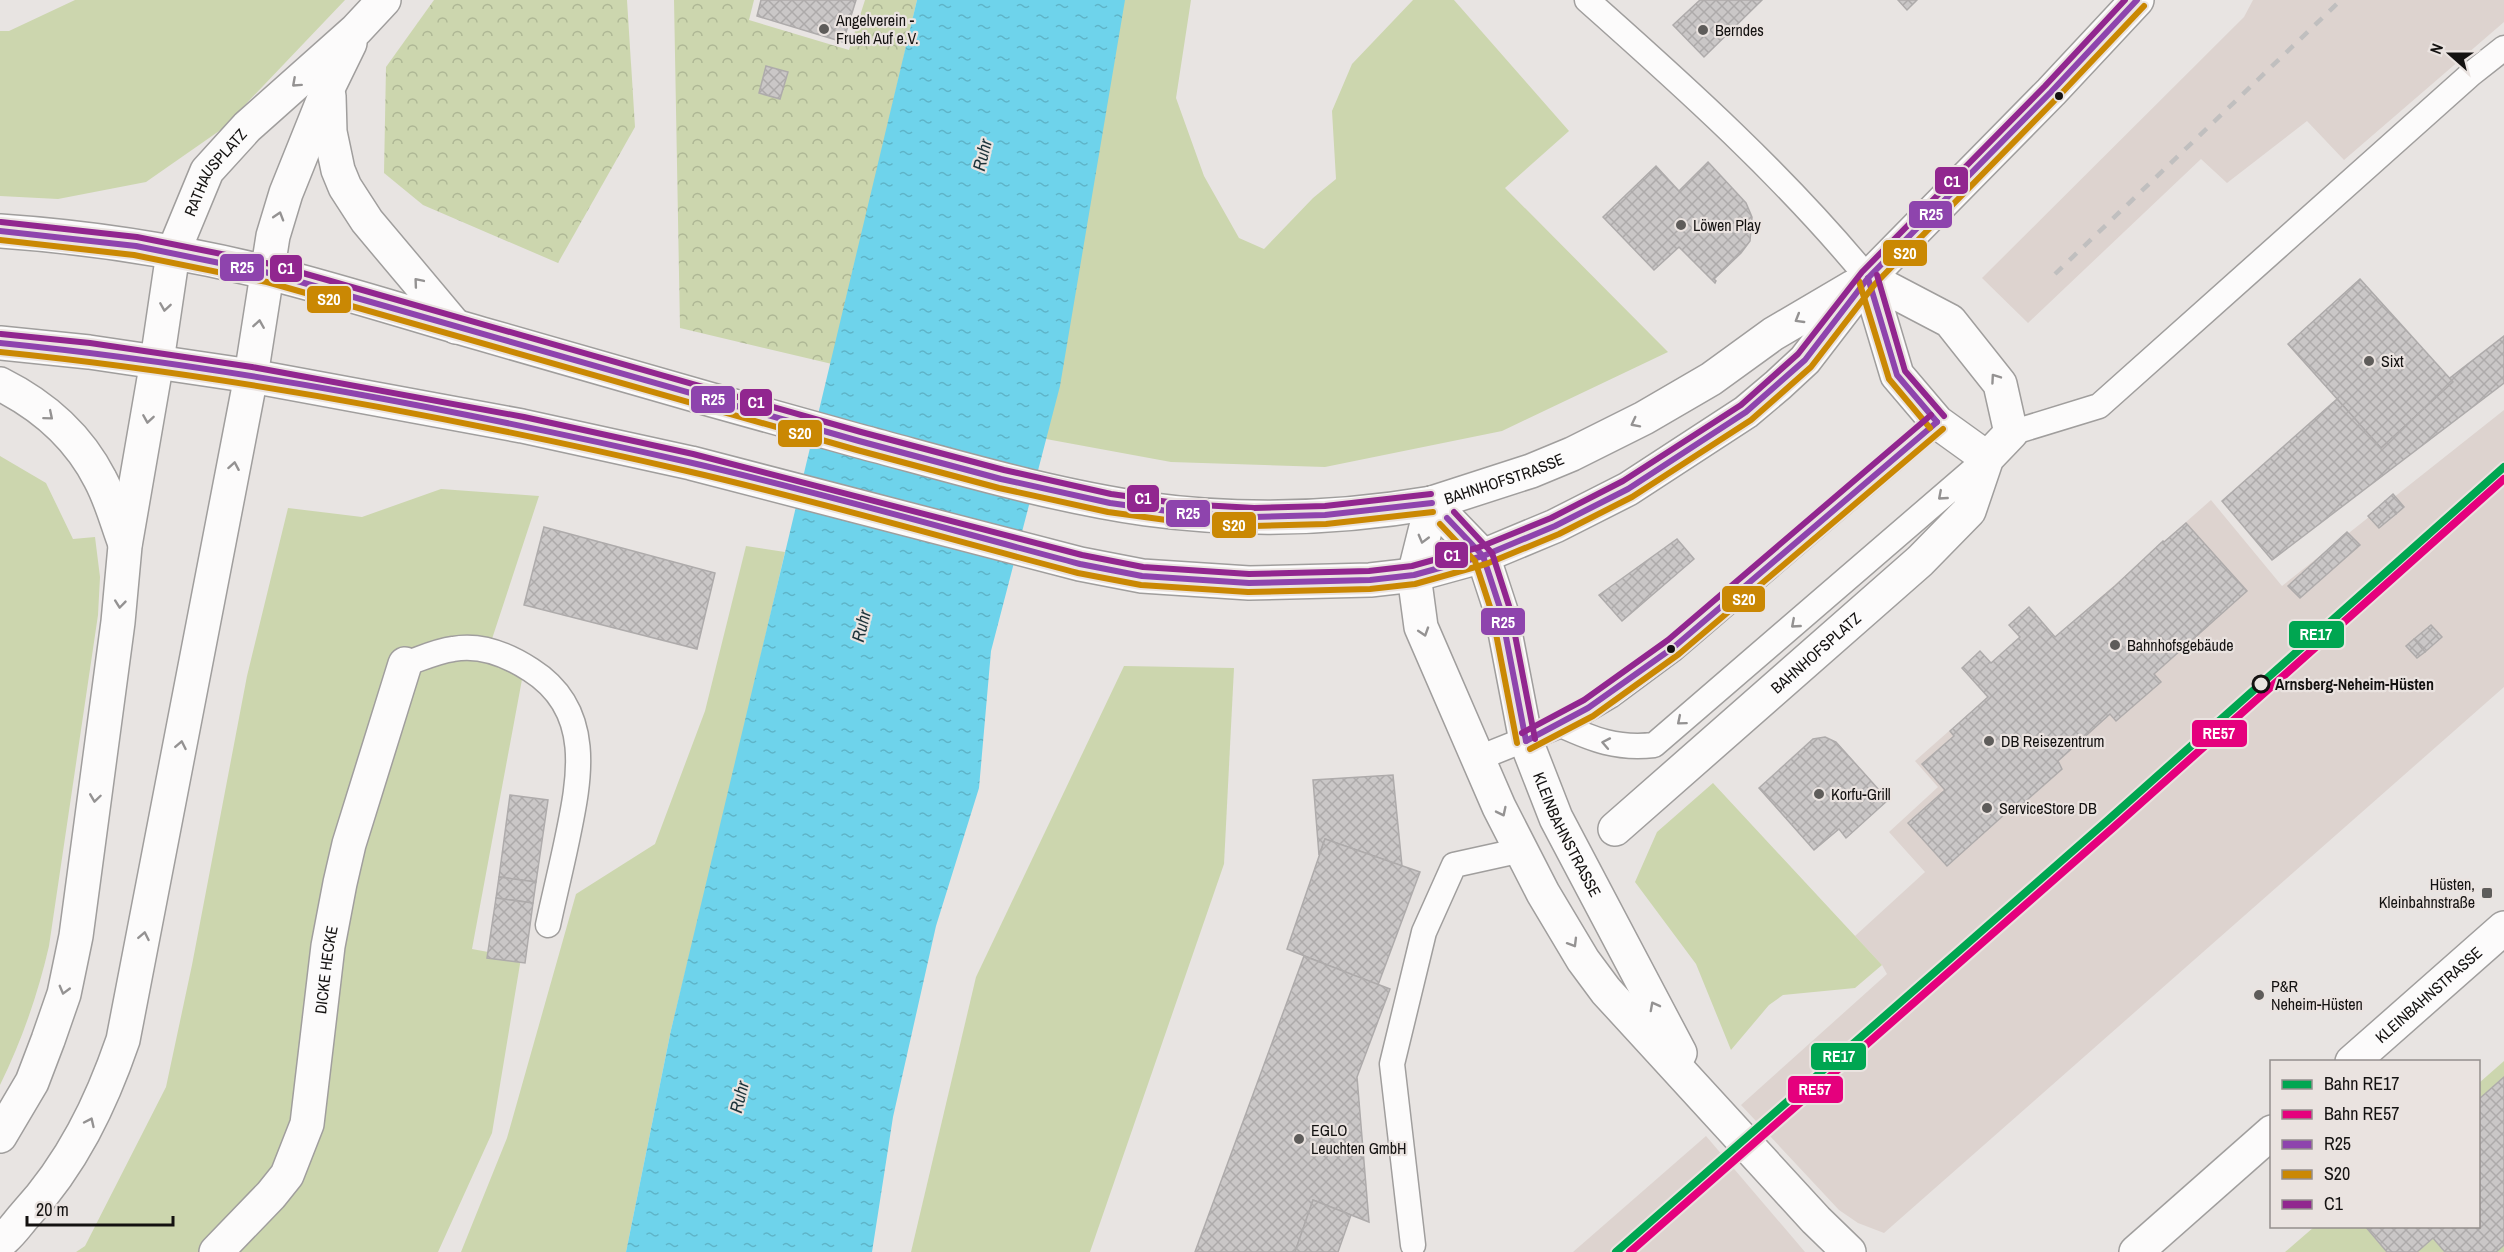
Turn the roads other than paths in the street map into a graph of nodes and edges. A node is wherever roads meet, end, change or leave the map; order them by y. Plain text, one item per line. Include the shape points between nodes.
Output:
1 (384, 0) edge
2 (1587, 0) edge
3 (2137, 0) edge
4 (356, 30) junction
5 (2504, 48) edge
6 (329, 86) junction
7 (0, 231) edge
8 (173, 253) junction
9 (268, 273) junction
10 (1868, 278) junction
11 (456, 327) junction
12 (0, 343) edge
13 (157, 361) junction
14 (251, 376) junction
15 (0, 384) edge
16 (1937, 422) junction
17 (2011, 433) junction
18 (1987, 458) junction
19 (1432, 503) junction
20 (125, 546) junction
21 (1483, 556) junction
22 (1414, 574) junction
23 (405, 664) joint
24 (1561, 725) junction
25 (1526, 741) junction
26 (1479, 758) junction
27 (1616, 829) dead end
28 (1522, 850) junction
29 (548, 925) dead end
30 (2504, 928) edge
31 (2354, 1060) edge
32 (1702, 1094) junction
33 (2270, 1133) edge
34 (0, 1136) edge
35 (0, 1242) edge
36 (1413, 1245) dead end
37 (216, 1252) edge
38 (1849, 1252) edge
39 (2136, 1252) edge

1 - 4 main road, RATHAUSPLATZ
2 - 10 lane via 1692,93 1833,236
3 - 10 main road, BAHNHOFSTRASSE
4 - 6 main road, RATHAUSPLATZ
4 -> 8 main road, RATHAUSPLATZ via 247,127 207,171
5 - 17 lane via 2099,406
9 -> 6 main road, RATHAUSPLATZ via 273,236 286,193
11 -> 6 main road, RATHAUSPLATZ via 367,221 345,187 330,132
7 - 8 main road
8 - 9 main road
8 -> 13 main road, RATHAUSPLATZ
9 - 11 main road
14 -> 9 main road, RATHAUSPLATZ
10 - 16 main road via 1897,375
17 -> 10 main road via 2000,384 1950,321
10 -> 19 main road, BAHNHOFSTRASSE via 1644,418 1531,471
10 - 21 main road, BAHNHOFSTRASSE via 1805,360 1746,412 1628,489
11 - 19 main road via 984,475 1146,509 1295,518
12 - 13 main road
13 - 14 main road
13 -> 20 main road, RATHAUSPLATZ
14 - 22 main road via 522,426 1142,576 1249,583 1370,580
35 -> 14 main road, RATHAUSPLATZ via 38,1201 79,1142 107,1085 123,1040
15 -> 20 main road via 29,399 78,445 100,479
16 - 18 main road
16 - 24 lane via 1672,650 1610,696
17 - 18 main road, BAHNHOFSPLATZ
18 -> 24 lane via 1654,745 1631,747 1595,741
18 - 27 main road, BAHNHOFSPLATZ via 1969,511 1920,561
19 - 21 main road, KLEINBAHNSTRASSE
19 -> 22 main road, BAHNHOFSTRASSE
20 -> 34 main road, RATHAUSPLATZ via 74,948 64,994 32,1082
21 - 22 main road, BAHNHOFSTRASSE
21 - 25 main road, KLEINBAHNSTRASSE via 1501,611
22 -> 26 main road, KLEINBAHNSTRASSE via 1421,627
23 - 29 lane via 452,649 491,651 535,672 570,715 579,747 578,792
23 - 37 main road, DICKE HECKE via 340,883 328,946 307,1124 287,1175
24 - 25 lane
25 - 26 lane
32 -> 25 main road, KLEINBAHNSTRASSE via 1556,818
26 -> 28 main road, KLEINBAHNSTRASSE
28 -> 32 main road, KLEINBAHNSTRASSE via 1583,960 1606,991
28 - 36 lane via 1454,865 1424,932 1392,1064
30 - 31 main road, KLEINBAHNSTRASSE
32 - 38 main road, KLEINBAHNSTRASSE
33 - 39 main road

